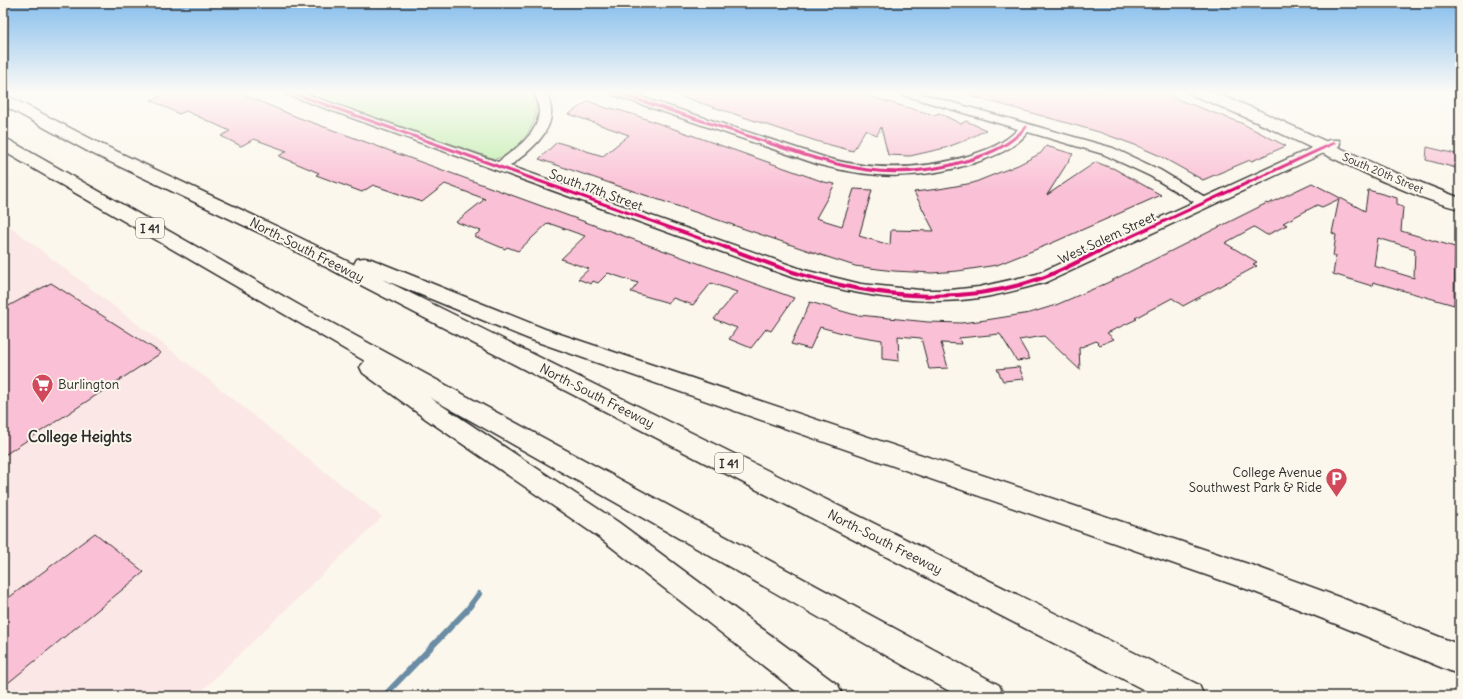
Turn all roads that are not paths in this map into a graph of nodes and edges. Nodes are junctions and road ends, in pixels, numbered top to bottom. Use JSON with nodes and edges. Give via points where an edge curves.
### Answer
{"nodes":[{"id":1,"x":51,"y":125,"type":"edge"},
{"id":2,"x":381,"y":125,"type":"edge"},
{"id":3,"x":541,"y":125,"type":"edge"},
{"id":4,"x":713,"y":125,"type":"edge"},
{"id":5,"x":1018,"y":125,"type":"edge"},
{"id":6,"x":1280,"y":125,"type":"edge"},
{"id":7,"x":1293,"y":125,"type":"edge"},
{"id":8,"x":1026,"y":127,"type":"junction"},
{"id":9,"x":3,"y":144,"type":"edge"},
{"id":10,"x":1329,"y":145,"type":"junction"},
{"id":11,"x":500,"y":167,"type":"junction"},
{"id":12,"x":1460,"y":194,"type":"edge"},
{"id":13,"x":1205,"y":203,"type":"junction"},
{"id":14,"x":1460,"y":204,"type":"edge"},
{"id":15,"x":270,"y":231,"type":"junction"},
{"id":16,"x":898,"y":295,"type":"joint"},
{"id":17,"x":298,"y":313,"type":"junction"},
{"id":18,"x":1460,"y":660,"type":"edge"},
{"id":19,"x":827,"y":696,"type":"edge"},
{"id":20,"x":988,"y":696,"type":"edge"},
{"id":21,"x":1188,"y":696,"type":"edge"}],
"edges":[{"from":1,"to":15,"type":"main road","name":"North-South Freeway","number":"I 41"},
{"from":2,"to":11,"type":"street","name":"South 17th Street"},
{"from":3,"to":11,"type":"street","via":[[522,150]]},
{"from":4,"to":8,"type":"street","via":[[825,162],[884,173],[926,172],[962,163],[1004,148]]},
{"from":5,"to":8,"type":"street"},
{"from":6,"to":10,"type":"main road","name":"South 20th Street"},
{"from":7,"to":10,"type":"main road","name":"South 20th Street"},
{"from":8,"to":13,"type":"street","via":[[1123,157]]},
{"from":9,"to":17,"type":"main road","number":"I 41"},
{"from":10,"to":12,"type":"main road","name":"South 20th Street"},
{"from":10,"to":13,"type":"street","name":"West Salem Street"},
{"from":10,"to":14,"type":"main road","name":"South 20th Street","via":[[1422,190]]},
{"from":11,"to":16,"type":"street","name":"South 17th Street","via":[[799,274],[862,290]]},
{"from":13,"to":16,"type":"street","name":"West Salem Street","via":[[1042,278],[966,295]]},
{"from":15,"to":18,"type":"main road","via":[[605,358],[1254,579]]},
{"from":15,"to":21,"type":"main road","name":"North-South Freeway","number":"I 41"},
{"from":17,"to":19,"type":"main road","via":[[434,413],[609,530]]},
{"from":17,"to":20,"type":"main road","number":"I 41"}]}
